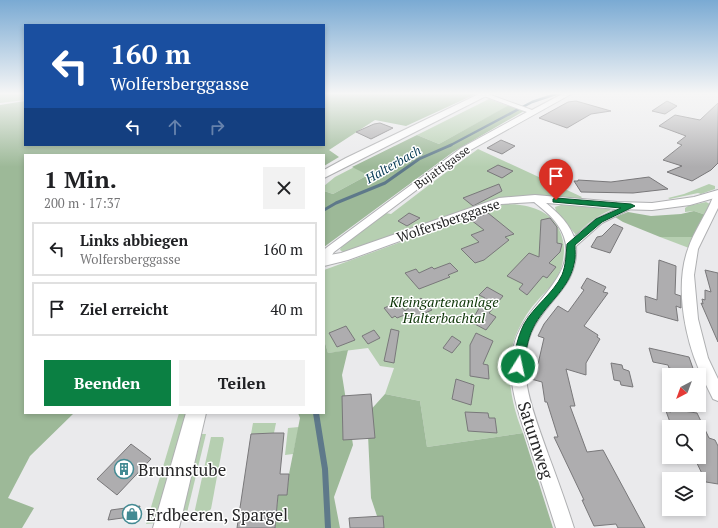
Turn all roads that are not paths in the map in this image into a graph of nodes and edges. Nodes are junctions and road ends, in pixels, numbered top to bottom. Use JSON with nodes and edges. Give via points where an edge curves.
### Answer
{"nodes":[{"id":1,"x":438,"y":118,"type":"edge"},
{"id":2,"x":516,"y":118,"type":"edge"},
{"id":3,"x":325,"y":174,"type":"edge"},
{"id":4,"x":718,"y":193,"type":"edge"},
{"id":5,"x":718,"y":197,"type":"edge"},
{"id":6,"x":536,"y":198,"type":"junction"},
{"id":7,"x":631,"y":206,"type":"junction"},
{"id":8,"x":571,"y":244,"type":"junction"},
{"id":9,"x":325,"y":257,"type":"edge"},
{"id":10,"x":325,"y":261,"type":"edge"},
{"id":11,"x":718,"y":394,"type":"edge"},
{"id":12,"x":196,"y":414,"type":"edge"},
{"id":13,"x":166,"y":528,"type":"edge"},
{"id":14,"x":565,"y":528,"type":"edge"}],
"edges":[{"from":1,"to":3,"type":"main road","via":[[345,162]]},
{"from":2,"to":9,"type":"street","name":"Bujattigasse","via":[[456,155],[330,250]]},
{"from":4,"to":7,"type":"street","name":"Wolfersberggasse","via":[[675,204]]},
{"from":5,"to":11,"type":"street","via":[[693,250],[689,284],[692,316],[702,358]]},
{"from":6,"to":7,"type":"street","name":"Wolfersberggasse"},
{"from":6,"to":8,"type":"street","name":"Saturnweg","via":[[561,222]]},
{"from":6,"to":10,"type":"street","name":"Wolfersberggasse","via":[[491,203],[343,257]]},
{"from":7,"to":8,"type":"street","via":[[599,221]]},
{"from":8,"to":14,"type":"street","name":"Saturnweg","via":[[567,274],[528,326],[518,366],[524,406]]},
{"from":12,"to":13,"type":"main road"}]}
